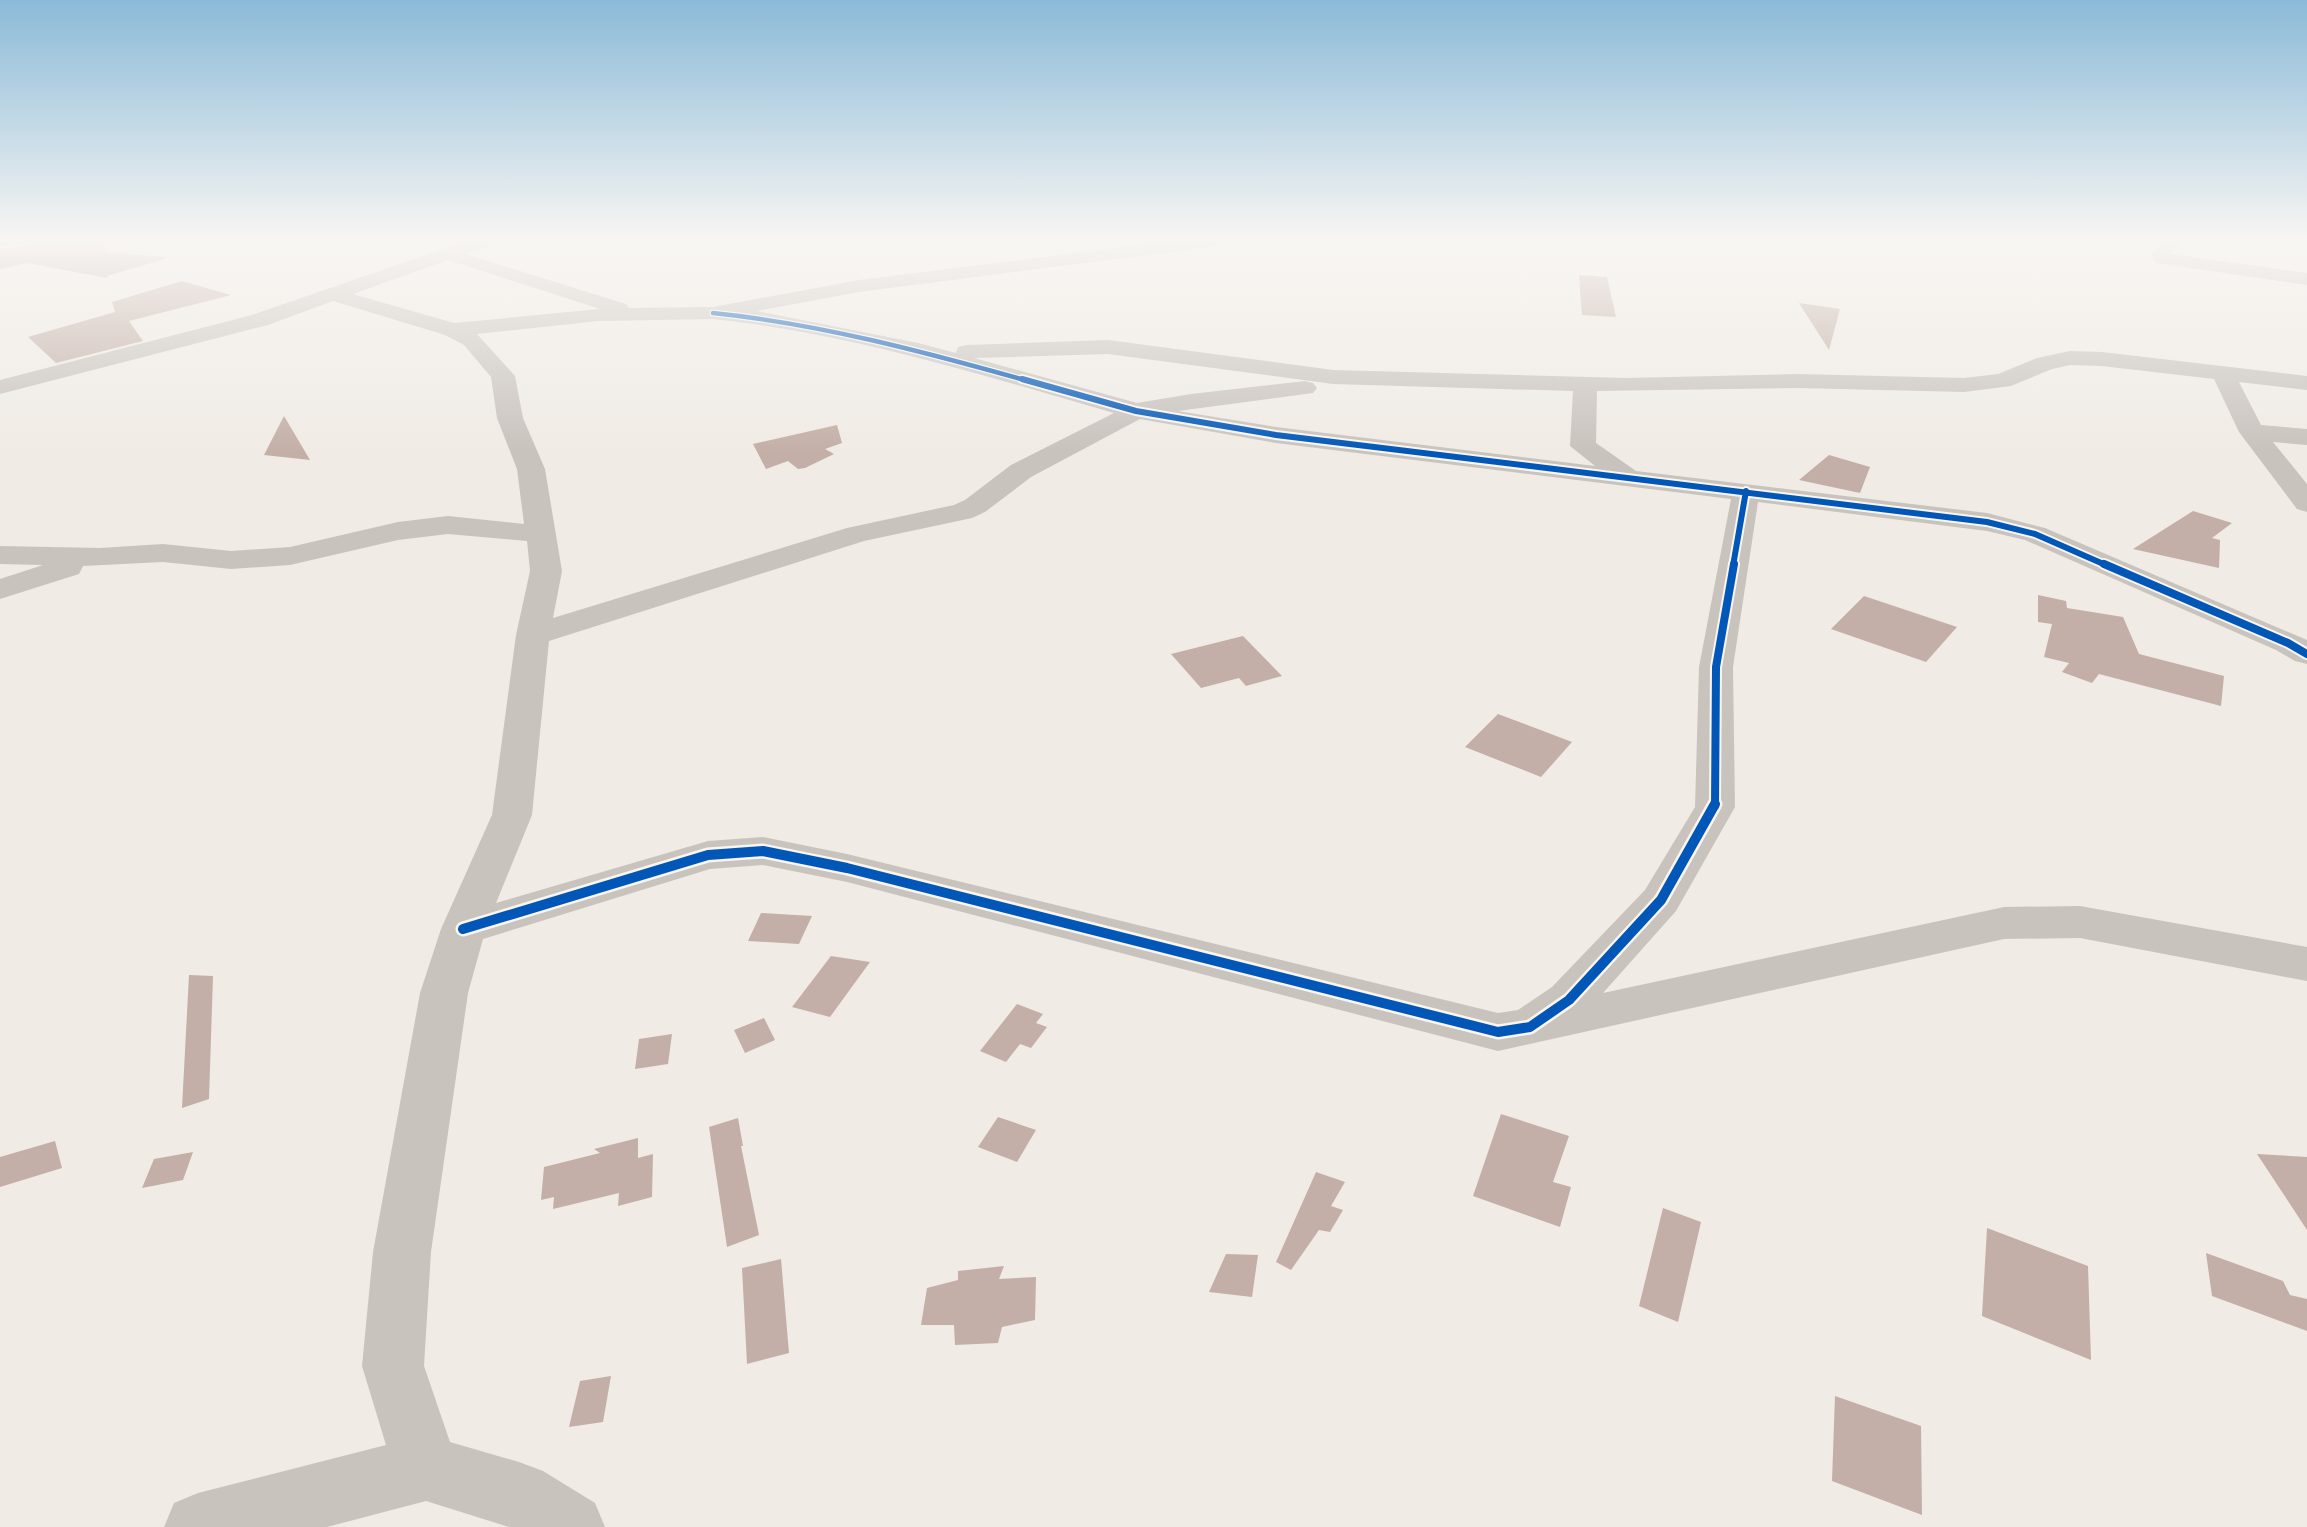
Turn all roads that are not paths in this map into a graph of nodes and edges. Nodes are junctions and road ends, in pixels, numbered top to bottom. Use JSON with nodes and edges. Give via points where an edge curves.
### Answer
{"nodes":[{"id":1,"x":290,"y":309,"type":"edge"},
{"id":2,"x":382,"y":309,"type":"edge"},
{"id":3,"x":621,"y":309,"type":"edge"},
{"id":4,"x":733,"y":309,"type":"edge"},
{"id":5,"x":713,"y":313,"type":"junction"},
{"id":6,"x":634,"y":314,"type":"junction"},
{"id":7,"x":453,"y":330,"type":"junction"},
{"id":8,"x":934,"y":354,"type":"junction"},
{"id":9,"x":2222,"y":374,"type":"junction"},
{"id":10,"x":1380,"y":379,"type":"junction"},
{"id":11,"x":2307,"y":383,"type":"edge"},
{"id":12,"x":1584,"y":384,"type":"junction"},
{"id":13,"x":0,"y":387,"type":"edge"},
{"id":14,"x":1136,"y":411,"type":"junction"},
{"id":15,"x":2252,"y":432,"type":"junction"},
{"id":16,"x":2307,"y":437,"type":"edge"},
{"id":17,"x":1583,"y":446,"type":"junction"},
{"id":18,"x":1531,"y":466,"type":"junction"},
{"id":19,"x":1629,"y":477,"type":"junction"},
{"id":20,"x":1746,"y":491,"type":"junction"},
{"id":21,"x":2307,"y":503,"type":"edge"},
{"id":22,"x":541,"y":534,"type":"junction"},
{"id":23,"x":0,"y":555,"type":"edge"},
{"id":24,"x":100,"y":557,"type":"junction"},
{"id":25,"x":0,"y":589,"type":"edge"},
{"id":26,"x":533,"y":635,"type":"junction"},
{"id":27,"x":2301,"y":648,"type":"edge"},
{"id":28,"x":463,"y":929,"type":"junction"},
{"id":29,"x":2307,"y":964,"type":"edge"},
{"id":30,"x":1530,"y":1027,"type":"junction"},
{"id":31,"x":426,"y":1468,"type":"junction"},
{"id":32,"x":198,"y":1527,"type":"edge"},
{"id":33,"x":571,"y":1527,"type":"edge"}],
"edges":[{"from":1,"to":13,"type":"street","via":[[223,331]]},
{"from":2,"to":7,"type":"street"},
{"from":3,"to":6,"type":"street"},
{"from":4,"to":5,"type":"street"},
{"from":5,"to":6,"type":"street"},
{"from":5,"to":8,"type":"street","via":[[772,319]]},
{"from":6,"to":7,"type":"street"},
{"from":7,"to":22,"type":"street","via":[[472,340],[503,376],[510,418],[531,469]]},
{"from":8,"to":10,"type":"street","via":[[1108,347],[1298,373]]},
{"from":8,"to":14,"type":"street"},
{"from":9,"to":11,"type":"street"},
{"from":9,"to":12,"type":"street","via":[[2070,358],[2003,381],[1964,385],[1798,381]]},
{"from":9,"to":15,"type":"street"},
{"from":10,"to":12,"type":"street"},
{"from":10,"to":14,"type":"street"},
{"from":12,"to":17,"type":"street"},
{"from":14,"to":18,"type":"street","via":[[1276,435]]},
{"from":14,"to":26,"type":"street","via":[[1021,471],[962,512],[858,534]]},
{"from":15,"to":16,"type":"street"},
{"from":15,"to":21,"type":"street"},
{"from":17,"to":18,"type":"street"},
{"from":17,"to":19,"type":"street"},
{"from":18,"to":19,"type":"street"},
{"from":19,"to":20,"type":"street"},
{"from":20,"to":27,"type":"street","via":[[1987,522],[2035,534]]},
{"from":20,"to":30,"type":"street","via":[[1716,667],[1715,807],[1661,900],[1569,1000]]},
{"from":22,"to":24,"type":"street","via":[[448,525],[398,531],[290,556],[231,560],[163,553]]},
{"from":22,"to":26,"type":"street","via":[[546,570]]},
{"from":23,"to":24,"type":"street"},
{"from":24,"to":25,"type":"street"},
{"from":26,"to":28,"type":"street","via":[[512,816]]},
{"from":28,"to":30,"type":"street","via":[[708,855],[763,851],[1498,1032]]},
{"from":28,"to":31,"type":"street","via":[[444,993],[402,1252],[393,1366]]},
{"from":29,"to":30,"type":"street","via":[[2080,922],[2004,923]]},
{"from":31,"to":32,"type":"street"},
{"from":31,"to":33,"type":"street","via":[[519,1495]]}]}
